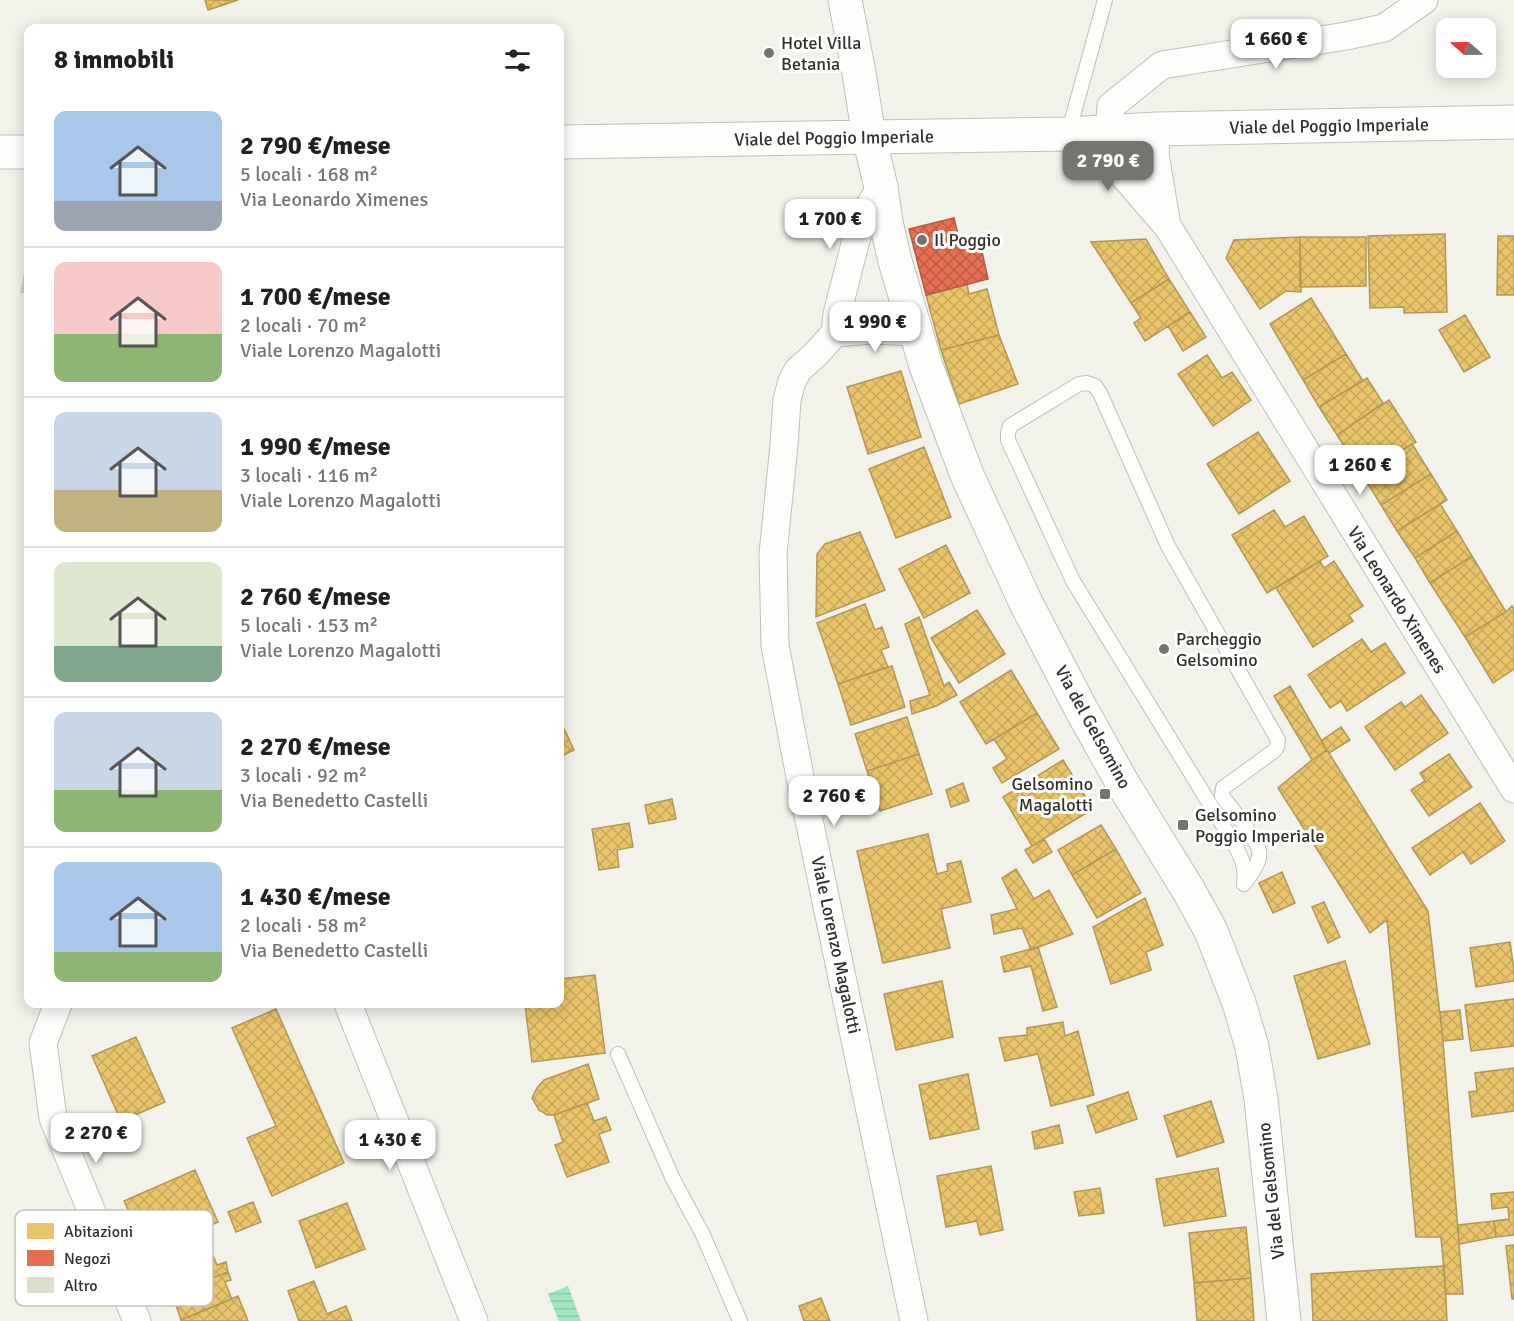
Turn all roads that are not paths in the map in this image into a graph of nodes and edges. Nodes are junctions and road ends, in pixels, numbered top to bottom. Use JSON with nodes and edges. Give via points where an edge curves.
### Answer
{"nodes":[{"id":1,"x":845,"y":0,"type":"edge"},
{"id":2,"x":1105,"y":0,"type":"edge"},
{"id":3,"x":1424,"y":0,"type":"edge"},
{"id":4,"x":1514,"y":122,"type":"edge"},
{"id":5,"x":1157,"y":129,"type":"junction"},
{"id":6,"x":1108,"y":131,"type":"junction"},
{"id":7,"x":1068,"y":134,"type":"junction"},
{"id":8,"x":869,"y":137,"type":"junction"},
{"id":9,"x":564,"y":142,"type":"edge"},
{"id":10,"x":0,"y":152,"type":"edge"},
{"id":11,"x":24,"y":152,"type":"edge"},
{"id":12,"x":881,"y":187,"type":"junction"},
{"id":13,"x":1167,"y":227,"type":"junction"},
{"id":14,"x":916,"y":332,"type":"junction"},
{"id":15,"x":835,"y":333,"type":"junction"},
{"id":16,"x":1079,"y":384,"type":"joint"},
{"id":17,"x":1514,"y":789,"type":"edge"},
{"id":18,"x":57,"y":1008,"type":"edge"},
{"id":19,"x":350,"y":1008,"type":"edge"},
{"id":20,"x":618,"y":1054,"type":"dead end"},
{"id":21,"x":91,"y":1210,"type":"edge"},
{"id":22,"x":131,"y":1306,"type":"edge"},
{"id":23,"x":137,"y":1321,"type":"edge"},
{"id":24,"x":474,"y":1321,"type":"edge"},
{"id":25,"x":740,"y":1321,"type":"edge"},
{"id":26,"x":914,"y":1321,"type":"edge"},
{"id":27,"x":1284,"y":1321,"type":"edge"}],
"edges":[{"from":1,"to":8,"type":"main road","name":"Via del Gelsomino"},
{"from":2,"to":7,"type":"lane"},
{"from":3,"to":6,"type":"street","via":[[1384,28],[1162,65],[1111,106]]},
{"from":4,"to":5,"type":"main road","name":"Viale del Poggio Imperiale"},
{"from":5,"to":6,"type":"main road","name":"Viale del Poggio Imperiale"},
{"from":5,"to":13,"type":"street","name":"Via Leonardo Ximenes","via":[[1156,161]]},
{"from":6,"to":7,"type":"main road","name":"Viale del Poggio Imperiale"},
{"from":6,"to":13,"type":"street","name":"Via Leonardo Ximenes","via":[[1110,160]]},
{"from":7,"to":8,"type":"main road","name":"Viale del Poggio Imperiale"},
{"from":8,"to":9,"type":"main road","name":"Viale del Poggio Imperiale"},
{"from":8,"to":12,"type":"main road","name":"Via del Gelsomino"},
{"from":10,"to":11,"type":"main road"},
{"from":12,"to":14,"type":"main road","name":"Via del Gelsomino","via":[[893,251]]},
{"from":12,"to":15,"type":"street","via":[[856,240]]},
{"from":13,"to":17,"type":"street","name":"Via Leonardo Ximenes"},
{"from":14,"to":15,"type":"street"},
{"from":14,"to":27,"type":"main road","name":"Via del Gelsomino","via":[[968,476],[1026,603],[1123,784],[1211,931],[1239,1003],[1261,1099]]},
{"from":15,"to":26,"type":"street","name":"Viale Lorenzo Magalotti","via":[[798,370],[787,400],[773,554],[775,645]]},
{"from":16,"to":16,"type":"lane","via":[[1010,426],[1008,440],[1073,581],[1235,845],[1244,864],[1244,884],[1256,866],[1259,852],[1255,840],[1222,796],[1223,788],[1274,751],[1278,740],[1168,546],[1100,393],[1095,386]]},
{"from":18,"to":21,"type":"street","via":[[44,1044],[53,1118]]},
{"from":19,"to":24,"type":"street"},
{"from":20,"to":25,"type":"lane"},
{"from":22,"to":23,"type":"street"}]}
